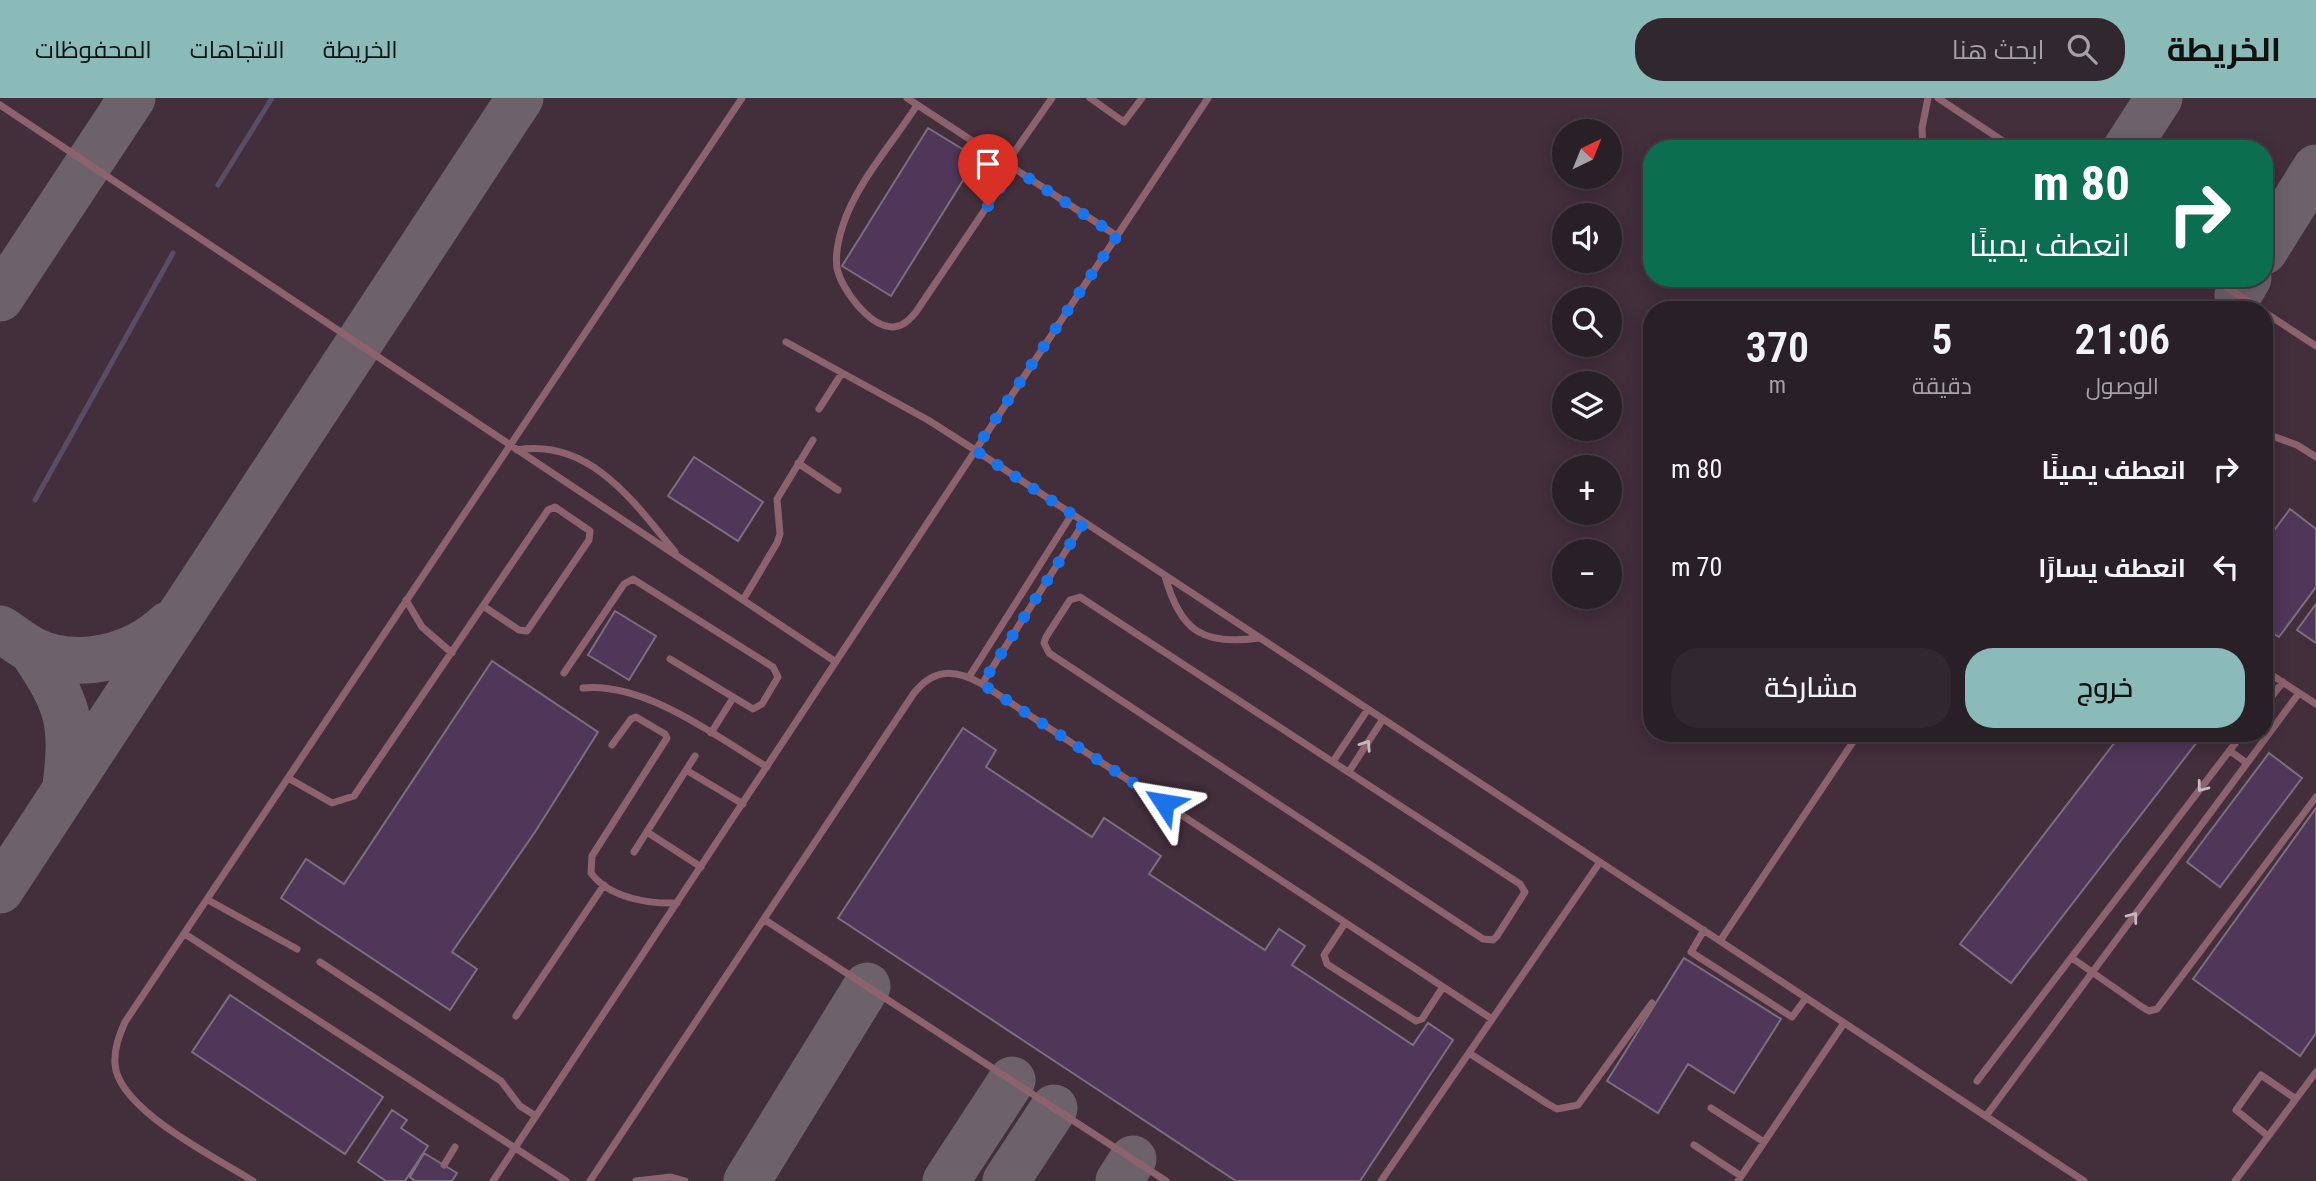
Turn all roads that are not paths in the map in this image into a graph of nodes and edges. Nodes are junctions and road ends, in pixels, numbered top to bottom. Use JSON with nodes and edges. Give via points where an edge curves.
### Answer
{"nodes":[{"id":1,"x":742,"y":98,"type":"edge"},
{"id":2,"x":907,"y":98,"type":"edge"},
{"id":3,"x":1052,"y":98,"type":"edge"},
{"id":4,"x":1090,"y":98,"type":"edge"},
{"id":5,"x":1142,"y":98,"type":"edge"},
{"id":6,"x":1208,"y":98,"type":"edge"},
{"id":7,"x":1928,"y":98,"type":"edge"},
{"id":8,"x":1938,"y":98,"type":"edge"},
{"id":9,"x":0,"y":105,"type":"edge"},
{"id":10,"x":917,"y":105,"type":"junction"},
{"id":11,"x":1923,"y":140,"type":"edge"},
{"id":12,"x":2001,"y":140,"type":"edge"},
{"id":13,"x":1010,"y":166,"type":"junction"},
{"id":14,"x":1117,"y":236,"type":"junction"},
{"id":15,"x":2227,"y":287,"type":"edge"},
{"id":16,"x":2248,"y":301,"type":"edge"},
{"id":17,"x":2273,"y":318,"type":"edge"},
{"id":18,"x":786,"y":342,"type":"dead end"},
{"id":19,"x":2316,"y":346,"type":"edge"},
{"id":20,"x":842,"y":373,"type":"junction"},
{"id":21,"x":819,"y":410,"type":"dead end"},
{"id":22,"x":2273,"y":436,"type":"edge"},
{"id":23,"x":813,"y":440,"type":"dead end"},
{"id":24,"x":510,"y":445,"type":"junction"},
{"id":25,"x":517,"y":450,"type":"junction"},
{"id":26,"x":975,"y":450,"type":"junction"},
{"id":27,"x":2316,"y":457,"type":"edge"},
{"id":28,"x":799,"y":463,"type":"junction"},
{"id":29,"x":838,"y":490,"type":"dead end"},
{"id":30,"x":1072,"y":514,"type":"junction"},
{"id":31,"x":1084,"y":522,"type":"junction"},
{"id":32,"x":680,"y":558,"type":"junction"},
{"id":33,"x":1165,"y":575,"type":"junction"},
{"id":34,"x":406,"y":600,"type":"junction"},
{"id":35,"x":743,"y":600,"type":"junction"},
{"id":36,"x":483,"y":606,"type":"junction"},
{"id":37,"x":1259,"y":638,"type":"junction"},
{"id":38,"x":452,"y":653,"type":"junction"},
{"id":39,"x":670,"y":659,"type":"dead end"},
{"id":40,"x":836,"y":662,"type":"junction"},
{"id":41,"x":564,"y":673,"type":"dead end"},
{"id":42,"x":2273,"y":676,"type":"edge"},
{"id":43,"x":969,"y":677,"type":"junction"},
{"id":44,"x":2283,"y":682,"type":"junction"},
{"id":45,"x":982,"y":684,"type":"junction"},
{"id":46,"x":583,"y":688,"type":"dead end"},
{"id":47,"x":2299,"y":693,"type":"junction"},
{"id":48,"x":2273,"y":695,"type":"edge"},
{"id":49,"x":733,"y":698,"type":"junction"},
{"id":50,"x":2316,"y":705,"type":"edge"},
{"id":51,"x":1368,"y":709,"type":"junction"},
{"id":52,"x":1383,"y":719,"type":"junction"},
{"id":53,"x":2273,"y":729,"type":"edge"},
{"id":54,"x":711,"y":733,"type":"junction"},
{"id":55,"x":1853,"y":742,"type":"edge"},
{"id":56,"x":2237,"y":742,"type":"edge"},
{"id":57,"x":2263,"y":742,"type":"edge"},
{"id":58,"x":612,"y":745,"type":"dead end"},
{"id":59,"x":2230,"y":751,"type":"junction"},
{"id":60,"x":695,"y":756,"type":"dead end"},
{"id":61,"x":1334,"y":760,"type":"junction"},
{"id":62,"x":2248,"y":763,"type":"junction"},
{"id":63,"x":767,"y":767,"type":"junction"},
{"id":64,"x":686,"y":770,"type":"junction"},
{"id":65,"x":1350,"y":770,"type":"junction"},
{"id":66,"x":288,"y":778,"type":"junction"},
{"id":67,"x":2316,"y":797,"type":"edge"},
{"id":68,"x":743,"y":804,"type":"junction"},
{"id":69,"x":647,"y":832,"type":"junction"},
{"id":70,"x":634,"y":852,"type":"dead end"},
{"id":71,"x":1600,"y":862,"type":"junction"},
{"id":72,"x":701,"y":867,"type":"junction"},
{"id":73,"x":604,"y":885,"type":"junction"},
{"id":74,"x":208,"y":900,"type":"junction"},
{"id":75,"x":677,"y":903,"type":"junction"},
{"id":76,"x":765,"y":920,"type":"junction"},
{"id":77,"x":1345,"y":923,"type":"junction"},
{"id":78,"x":1704,"y":930,"type":"junction"},
{"id":79,"x":185,"y":934,"type":"junction"},
{"id":80,"x":1720,"y":941,"type":"junction"},
{"id":81,"x":297,"y":949,"type":"dead end"},
{"id":82,"x":2072,"y":958,"type":"junction"},
{"id":83,"x":320,"y":962,"type":"dead end"},
{"id":84,"x":2092,"y":971,"type":"junction"},
{"id":85,"x":1443,"y":987,"type":"junction"},
{"id":86,"x":1806,"y":998,"type":"junction"},
{"id":87,"x":1652,"y":1003,"type":"dead end"},
{"id":88,"x":516,"y":1016,"type":"dead end"},
{"id":89,"x":1492,"y":1019,"type":"junction"},
{"id":90,"x":1844,"y":1023,"type":"junction"},
{"id":91,"x":1469,"y":1053,"type":"junction"},
{"id":92,"x":2316,"y":1072,"type":"edge"},
{"id":93,"x":1977,"y":1081,"type":"dead end"},
{"id":94,"x":2296,"y":1099,"type":"junction"},
{"id":95,"x":1711,"y":1108,"type":"dead end"},
{"id":96,"x":536,"y":1116,"type":"junction"},
{"id":97,"x":1986,"y":1116,"type":"junction"},
{"id":98,"x":2268,"y":1136,"type":"junction"},
{"id":99,"x":1763,"y":1142,"type":"junction"},
{"id":100,"x":1695,"y":1145,"type":"dead end"},
{"id":101,"x":455,"y":1147,"type":"dead end"},
{"id":102,"x":514,"y":1150,"type":"junction"},
{"id":103,"x":444,"y":1165,"type":"dead end"},
{"id":104,"x":1739,"y":1178,"type":"edge"},
{"id":105,"x":253,"y":1181,"type":"edge"},
{"id":106,"x":494,"y":1181,"type":"edge"},
{"id":107,"x":566,"y":1181,"type":"edge"},
{"id":108,"x":590,"y":1181,"type":"edge"},
{"id":109,"x":636,"y":1181,"type":"edge"},
{"id":110,"x":685,"y":1181,"type":"edge"},
{"id":111,"x":1167,"y":1181,"type":"edge"},
{"id":112,"x":1381,"y":1181,"type":"edge"},
{"id":113,"x":2084,"y":1181,"type":"edge"},
{"id":114,"x":2235,"y":1181,"type":"edge"}],
"edges":[{"from":1,"to":24,"type":"lane"},
{"from":2,"to":10,"type":"lane"},
{"from":3,"to":13,"type":"lane"},
{"from":4,"to":5,"type":"lane","via":[[1124,122]]},
{"from":6,"to":14,"type":"lane"},
{"from":7,"to":11,"type":"lane"},
{"from":8,"to":12,"type":"lane"},
{"from":9,"to":24,"type":"lane"},
{"from":10,"to":13,"type":"lane"},
{"from":10,"to":13,"type":"lane","via":[[854,199],[838,247],[837,267],[843,283],[882,325],[907,323],[916,312]]},
{"from":13,"to":14,"type":"lane"},
{"from":14,"to":26,"type":"lane"},
{"from":15,"to":16,"type":"lane"},
{"from":17,"to":19,"type":"lane"},
{"from":18,"to":20,"type":"lane"},
{"from":20,"to":21,"type":"lane"},
{"from":20,"to":26,"type":"lane"},
{"from":22,"to":27,"type":"lane"},
{"from":23,"to":28,"type":"lane"},
{"from":24,"to":25,"type":"lane"},
{"from":24,"to":34,"type":"lane"},
{"from":25,"to":32,"type":"lane"},
{"from":25,"to":32,"type":"lane","via":[[564,451],[594,465],[635,503]]},
{"from":26,"to":30,"type":"lane"},
{"from":26,"to":40,"type":"lane"},
{"from":28,"to":29,"type":"lane"},
{"from":28,"to":35,"type":"lane","via":[[777,499],[777,543]]},
{"from":30,"to":31,"type":"lane"},
{"from":30,"to":43,"type":"lane"},
{"from":31,"to":33,"type":"lane"},
{"from":31,"to":45,"type":"lane"},
{"from":32,"to":35,"type":"lane"},
{"from":33,"to":37,"type":"lane"},
{"from":33,"to":37,"type":"lane","via":[[1175,609],[1196,631],[1225,641]]},
{"from":34,"to":38,"type":"lane","via":[[422,627]]},
{"from":34,"to":66,"type":"lane"},
{"from":35,"to":40,"type":"lane"},
{"from":36,"to":36,"type":"lane","via":[[551,508],[590,531],[589,540],[527,631]]},
{"from":36,"to":38,"type":"lane"},
{"from":37,"to":51,"type":"lane"},
{"from":38,"to":66,"type":"lane","via":[[354,796],[332,803]]},
{"from":39,"to":49,"type":"lane"},
{"from":40,"to":63,"type":"lane"},
{"from":41,"to":49,"type":"lane","via":[[624,584],[633,579],[777,671],[776,682],[758,708]]},
{"from":42,"to":44,"type":"lane"},
{"from":43,"to":45,"type":"lane"},
{"from":43,"to":76,"type":"lane","via":[[954,671],[924,681]]},
{"from":44,"to":47,"type":"lane"},
{"from":44,"to":48,"type":"lane"},
{"from":45,"to":77,"type":"lane"},
{"from":46,"to":54,"type":"lane","via":[[600,686],[642,696]]},
{"from":47,"to":50,"type":"lane"},
{"from":47,"to":53,"type":"lane"},
{"from":49,"to":54,"type":"lane"},
{"from":51,"to":52,"type":"lane"},
{"from":51,"to":61,"type":"lane"},
{"from":65,"to":52,"type":"lane","one_way":true},
{"from":52,"to":71,"type":"lane"},
{"from":54,"to":63,"type":"lane"},
{"from":55,"to":80,"type":"lane"},
{"from":56,"to":59,"type":"lane"},
{"from":57,"to":62,"type":"lane"},
{"from":58,"to":73,"type":"lane","via":[[636,717],[667,738],[592,856],[591,873]]},
{"from":59,"to":62,"type":"lane"},
{"from":59,"to":82,"type":"lane","one_way":true},
{"from":60,"to":64,"type":"lane"},
{"from":61,"to":65,"type":"lane"},
{"from":61,"to":65,"type":"lane","via":[[1086,598],[1070,600],[1046,638],[1045,648],[1053,656],[1483,939],[1493,940],[1523,897],[1523,888]]},
{"from":84,"to":62,"type":"lane","one_way":true},
{"from":63,"to":68,"type":"lane"},
{"from":64,"to":68,"type":"lane"},
{"from":64,"to":69,"type":"lane"},
{"from":66,"to":74,"type":"lane"},
{"from":67,"to":84,"type":"lane","via":[[2157,1009],[2142,1007]]},
{"from":68,"to":72,"type":"lane"},
{"from":69,"to":70,"type":"lane"},
{"from":69,"to":72,"type":"lane"},
{"from":71,"to":78,"type":"lane"},
{"from":71,"to":89,"type":"lane"},
{"from":72,"to":75,"type":"lane"},
{"from":73,"to":75,"type":"lane","via":[[639,900]]},
{"from":73,"to":88,"type":"lane"},
{"from":74,"to":79,"type":"lane"},
{"from":74,"to":81,"type":"lane"},
{"from":75,"to":96,"type":"lane"},
{"from":76,"to":108,"type":"lane"},
{"from":76,"to":111,"type":"lane"},
{"from":77,"to":85,"type":"lane"},
{"from":77,"to":85,"type":"lane","via":[[1324,955],[1327,964],[1416,1021]]},
{"from":78,"to":80,"type":"lane"},
{"from":78,"to":86,"type":"lane","via":[[1693,953],[1793,1017]]},
{"from":79,"to":102,"type":"lane"},
{"from":79,"to":105,"type":"lane","via":[[125,1022],[116,1043],[115,1066],[122,1088],[138,1105]]},
{"from":80,"to":86,"type":"lane"},
{"from":82,"to":84,"type":"lane"},
{"from":82,"to":93,"type":"lane"},
{"from":83,"to":96,"type":"lane","via":[[501,1081],[520,1106]]},
{"from":84,"to":97,"type":"lane"},
{"from":85,"to":89,"type":"lane"},
{"from":86,"to":90,"type":"lane"},
{"from":87,"to":91,"type":"lane","via":[[1585,1097],[1568,1110],[1548,1104]]},
{"from":89,"to":91,"type":"lane"},
{"from":90,"to":97,"type":"lane"},
{"from":90,"to":99,"type":"lane"},
{"from":91,"to":112,"type":"lane"},
{"from":92,"to":94,"type":"lane"},
{"from":94,"to":98,"type":"lane"},
{"from":94,"to":98,"type":"lane","via":[[2261,1075],[2236,1110]]},
{"from":95,"to":99,"type":"lane"},
{"from":96,"to":102,"type":"lane"},
{"from":97,"to":113,"type":"lane"},
{"from":98,"to":114,"type":"lane"},
{"from":99,"to":104,"type":"lane"},
{"from":100,"to":104,"type":"lane"},
{"from":101,"to":103,"type":"lane"},
{"from":102,"to":106,"type":"lane"},
{"from":102,"to":107,"type":"lane"},
{"from":109,"to":110,"type":"lane","via":[[671,1177]]}]}
